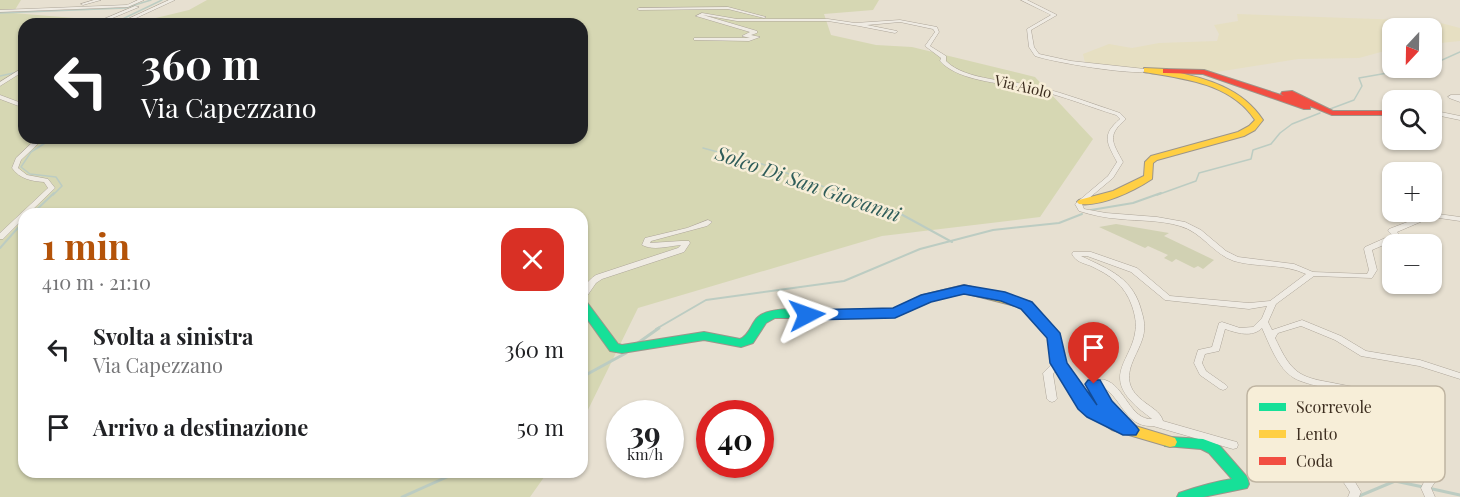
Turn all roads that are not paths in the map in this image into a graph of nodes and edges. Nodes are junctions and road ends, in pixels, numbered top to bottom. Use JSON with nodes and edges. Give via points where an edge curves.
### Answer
{"nodes":[{"id":1,"x":99,"y":0,"type":"edge"},
{"id":2,"x":142,"y":0,"type":"edge"},
{"id":3,"x":173,"y":0,"type":"edge"},
{"id":4,"x":1023,"y":0,"type":"edge"},
{"id":5,"x":44,"y":5,"type":"dead end"},
{"id":6,"x":135,"y":6,"type":"junction"},
{"id":7,"x":71,"y":8,"type":"junction"},
{"id":8,"x":639,"y":9,"type":"dead end"},
{"id":9,"x":1,"y":10,"type":"edge"},
{"id":10,"x":108,"y":18,"type":"edge"},
{"id":11,"x":132,"y":18,"type":"edge"},
{"id":12,"x":771,"y":20,"type":"junction"},
{"id":13,"x":857,"y":25,"type":"junction"},
{"id":14,"x":895,"y":32,"type":"dead end"},
{"id":15,"x":696,"y":39,"type":"dead end"},
{"id":16,"x":1145,"y":71,"type":"junction"},
{"id":17,"x":18,"y":73,"type":"edge"},
{"id":18,"x":0,"y":84,"type":"edge"},
{"id":19,"x":0,"y":97,"type":"edge"},
{"id":20,"x":18,"y":104,"type":"edge"},
{"id":21,"x":1382,"y":113,"type":"edge"},
{"id":22,"x":1442,"y":114,"type":"edge"},
{"id":23,"x":1460,"y":118,"type":"edge"},
{"id":24,"x":34,"y":144,"type":"edge"},
{"id":25,"x":1082,"y":202,"type":"junction"},
{"id":26,"x":31,"y":208,"type":"edge"},
{"id":27,"x":1460,"y":219,"type":"edge"},
{"id":28,"x":18,"y":220,"type":"edge"},
{"id":29,"x":708,"y":222,"type":"dead end"},
{"id":30,"x":0,"y":237,"type":"edge"},
{"id":31,"x":1312,"y":274,"type":"junction"},
{"id":32,"x":588,"y":288,"type":"edge"},
{"id":33,"x":1270,"y":307,"type":"junction"},
{"id":34,"x":588,"y":313,"type":"edge"},
{"id":35,"x":1264,"y":322,"type":"junction"},
{"id":36,"x":1272,"y":336,"type":"junction"},
{"id":37,"x":1059,"y":363,"type":"junction"},
{"id":38,"x":1460,"y":376,"type":"edge"},
{"id":39,"x":1337,"y":386,"type":"edge"},
{"id":40,"x":1223,"y":387,"type":"dead end"},
{"id":41,"x":1052,"y":399,"type":"dead end"},
{"id":42,"x":1155,"y":423,"type":"junction"},
{"id":43,"x":1130,"y":430,"type":"junction"},
{"id":44,"x":1233,"y":445,"type":"dead end"},
{"id":45,"x":1429,"y":482,"type":"edge"},
{"id":46,"x":1184,"y":497,"type":"edge"},
{"id":47,"x":1430,"y":497,"type":"edge"}],
"edges":[{"from":1,"to":7,"type":"street"},
{"from":2,"to":6,"type":"street"},
{"from":3,"to":11,"type":"street"},
{"from":4,"to":16,"type":"street","via":[[1055,15],[1029,29],[1031,48],[1037,55]]},
{"from":5,"to":9,"type":"street"},
{"from":6,"to":7,"type":"street"},
{"from":6,"to":10,"type":"street"},
{"from":7,"to":9,"type":"street"},
{"from":8,"to":12,"type":"street","name":"Via Aiolo","via":[[728,8]]},
{"from":12,"to":13,"type":"street","name":"Via Aiolo","via":[[828,20]]},
{"from":12,"to":15,"type":"street","name":"Via Aiolo","via":[[702,14],[698,16],[755,32],[744,36],[758,37]]},
{"from":13,"to":14,"type":"street","name":"Via Aiolo"},
{"from":13,"to":25,"type":"street","name":"Via Aiolo","via":[[900,21],[935,28],[937,34],[927,46],[944,57],[950,68],[982,79],[1037,88],[1118,114],[1123,119],[1111,130],[1109,139],[1120,162],[1111,177]]},
{"from":16,"to":21,"type":"street","via":[[1204,72],[1307,107],[1284,94],[1289,93],[1332,113]]},
{"from":16,"to":25,"type":"street","via":[[1185,75],[1240,98],[1254,108],[1259,120],[1242,134],[1196,142],[1154,159],[1149,162],[1149,177],[1136,186]]},
{"from":17,"to":18,"type":"street"},
{"from":19,"to":20,"type":"street"},
{"from":22,"to":23,"type":"street"},
{"from":24,"to":26,"type":"street","via":[[18,159],[15,168],[29,178],[46,180],[52,188]]},
{"from":25,"to":31,"type":"street","via":[[1078,204],[1081,210],[1091,213],[1180,223],[1205,233],[1232,258],[1299,266]]},
{"from":27,"to":31,"type":"street","via":[[1431,215],[1392,231],[1397,236],[1368,249],[1373,270],[1369,276]]},
{"from":28,"to":30,"type":"street"},
{"from":29,"to":32,"type":"street","via":[[648,240],[646,245],[654,247],[686,243],[681,250],[599,278]]},
{"from":31,"to":33,"type":"street"},
{"from":33,"to":35,"type":"street"},
{"from":33,"to":42,"type":"street","via":[[1168,298],[1134,270],[1088,254],[1076,254],[1120,280],[1131,296],[1140,331],[1127,359],[1128,391],[1157,417]]},
{"from":34,"to":37,"type":"street","via":[[609,343],[622,351],[706,336],[742,343],[753,335],[762,319],[773,314],[895,313],[927,298],[964,289],[1027,305],[1054,337]]},
{"from":35,"to":36,"type":"street"},
{"from":35,"to":40,"type":"street","via":[[1250,332],[1222,325],[1216,349],[1201,352],[1198,363],[1203,373]]},
{"from":36,"to":38,"type":"street","via":[[1275,331],[1302,323],[1364,354],[1420,363]]},
{"from":36,"to":39,"type":"street","via":[[1286,367],[1298,376]]},
{"from":37,"to":41,"type":"street","via":[[1048,373]]},
{"from":37,"to":43,"type":"street","via":[[1084,404]]},
{"from":42,"to":43,"type":"street","via":[[1137,418],[1111,387],[1096,382],[1098,396]]},
{"from":42,"to":44,"type":"street"},
{"from":43,"to":46,"type":"street","via":[[1173,443],[1203,444],[1214,449],[1242,481]]},
{"from":45,"to":47,"type":"street","via":[[1426,488]]}]}
